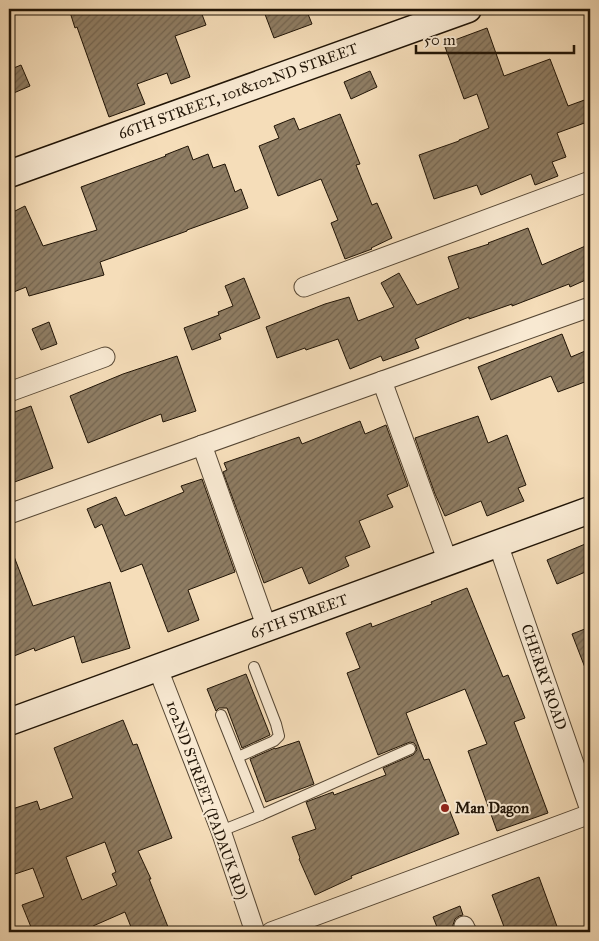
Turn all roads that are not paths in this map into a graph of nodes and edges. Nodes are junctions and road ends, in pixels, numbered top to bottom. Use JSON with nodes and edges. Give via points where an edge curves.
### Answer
{"nodes":[{"id":1,"x":468,"y":9,"type":"edge"},
{"id":2,"x":9,"y":174,"type":"edge"},
{"id":3,"x":590,"y":181,"type":"edge"},
{"id":4,"x":304,"y":287,"type":"dead end"},
{"id":5,"x":590,"y":307,"type":"edge"},
{"id":6,"x":105,"y":357,"type":"dead end"},
{"id":7,"x":382,"y":381,"type":"junction"},
{"id":8,"x":9,"y":392,"type":"edge"},
{"id":9,"x":202,"y":445,"type":"junction"},
{"id":10,"x":590,"y":510,"type":"edge"},
{"id":11,"x":9,"y":514,"type":"edge"},
{"id":12,"x":498,"y":544,"type":"junction"},
{"id":13,"x":448,"y":562,"type":"junction"},
{"id":14,"x":267,"y":628,"type":"junction"},
{"id":15,"x":254,"y":668,"type":"dead end"},
{"id":16,"x":158,"y":669,"type":"junction"},
{"id":17,"x":221,"y":715,"type":"dead end"},
{"id":18,"x":9,"y":722,"type":"edge"},
{"id":19,"x":410,"y":749,"type":"dead end"},
{"id":20,"x":238,"y":757,"type":"junction"},
{"id":21,"x":590,"y":810,"type":"edge"},
{"id":22,"x":590,"y":814,"type":"edge"},
{"id":23,"x":261,"y":815,"type":"junction"},
{"id":24,"x":221,"y":831,"type":"junction"},
{"id":25,"x":255,"y":932,"type":"edge"},
{"id":26,"x":272,"y":932,"type":"edge"}],
"edges":[{"from":1,"to":2,"type":"street","name":"66TH STREET, 101&102ND STREET"},
{"from":3,"to":4,"type":"street"},
{"from":5,"to":7,"type":"street"},
{"from":6,"to":8,"type":"street"},
{"from":7,"to":9,"type":"street"},
{"from":7,"to":13,"type":"street"},
{"from":9,"to":11,"type":"street"},
{"from":9,"to":14,"type":"street"},
{"from":10,"to":12,"type":"street","name":"65TH STREET"},
{"from":12,"to":13,"type":"street","name":"65TH STREET"},
{"from":12,"to":21,"type":"street","name":"CHERRY ROAD"},
{"from":13,"to":14,"type":"street","name":"65TH STREET"},
{"from":14,"to":16,"type":"street","name":"65TH STREET"},
{"from":15,"to":20,"type":"lane","via":[[279,736]]},
{"from":16,"to":18,"type":"street","name":"65TH STREET"},
{"from":16,"to":24,"type":"street","name":"102ND STREET (PADAUK RD)"},
{"from":17,"to":20,"type":"lane"},
{"from":19,"to":23,"type":"lane"},
{"from":20,"to":23,"type":"lane"},
{"from":22,"to":26,"type":"street"},
{"from":23,"to":24,"type":"lane"},
{"from":24,"to":25,"type":"street","name":"102ND STREET (PADAUK RD)"}]}
